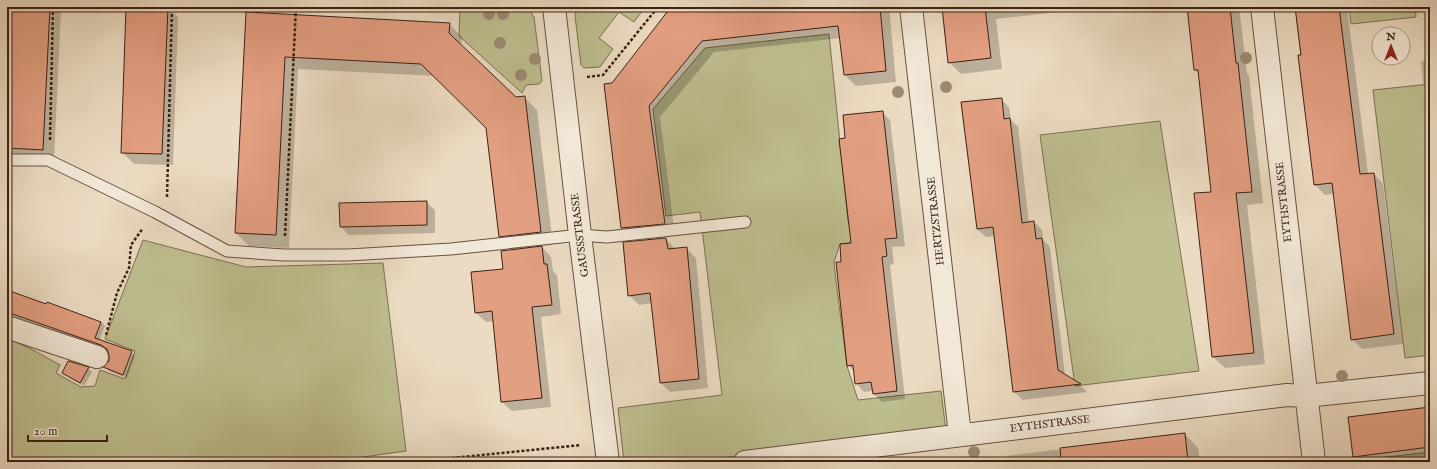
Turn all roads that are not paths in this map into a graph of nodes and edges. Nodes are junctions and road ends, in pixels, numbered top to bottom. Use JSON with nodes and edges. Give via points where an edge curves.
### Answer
{"nodes":[{"id":1,"x":554,"y":7,"type":"edge"},
{"id":2,"x":911,"y":7,"type":"edge"},
{"id":3,"x":1262,"y":7,"type":"edge"},
{"id":4,"x":7,"y":160,"type":"edge"},
{"id":5,"x":745,"y":222,"type":"dead end"},
{"id":6,"x":580,"y":234,"type":"junction"},
{"id":7,"x":7,"y":327,"type":"edge"},
{"id":8,"x":97,"y":357,"type":"road end"},
{"id":9,"x":1430,"y":383,"type":"edge"},
{"id":10,"x":1306,"y":396,"type":"junction"},
{"id":11,"x":960,"y":435,"type":"junction"},
{"id":12,"x":607,"y":453,"type":"edge"},
{"id":13,"x":745,"y":462,"type":"edge"},
{"id":14,"x":1314,"y":462,"type":"edge"}],
"edges":[{"from":1,"to":6,"type":"street","name":"GAUSSSTRASSE"},
{"from":2,"to":11,"type":"street","name":"HERTZSTRASSE"},
{"from":3,"to":10,"type":"street","name":"EYTHSTRASSE"},
{"from":4,"to":6,"type":"lane","via":[[48,160],[155,212],[227,251],[284,255],[348,255],[451,249]]},
{"from":5,"to":6,"type":"lane","via":[[607,237]]},
{"from":6,"to":12,"type":"street","name":"GAUSSSTRASSE"},
{"from":7,"to":8,"type":"street"},
{"from":9,"to":10,"type":"street","name":"EYTHSTRASSE"},
{"from":10,"to":11,"type":"street","name":"EYTHSTRASSE","via":[[1287,395]]},
{"from":10,"to":14,"type":"street","name":"EYTHSTRASSE"},
{"from":11,"to":13,"type":"street"}]}
